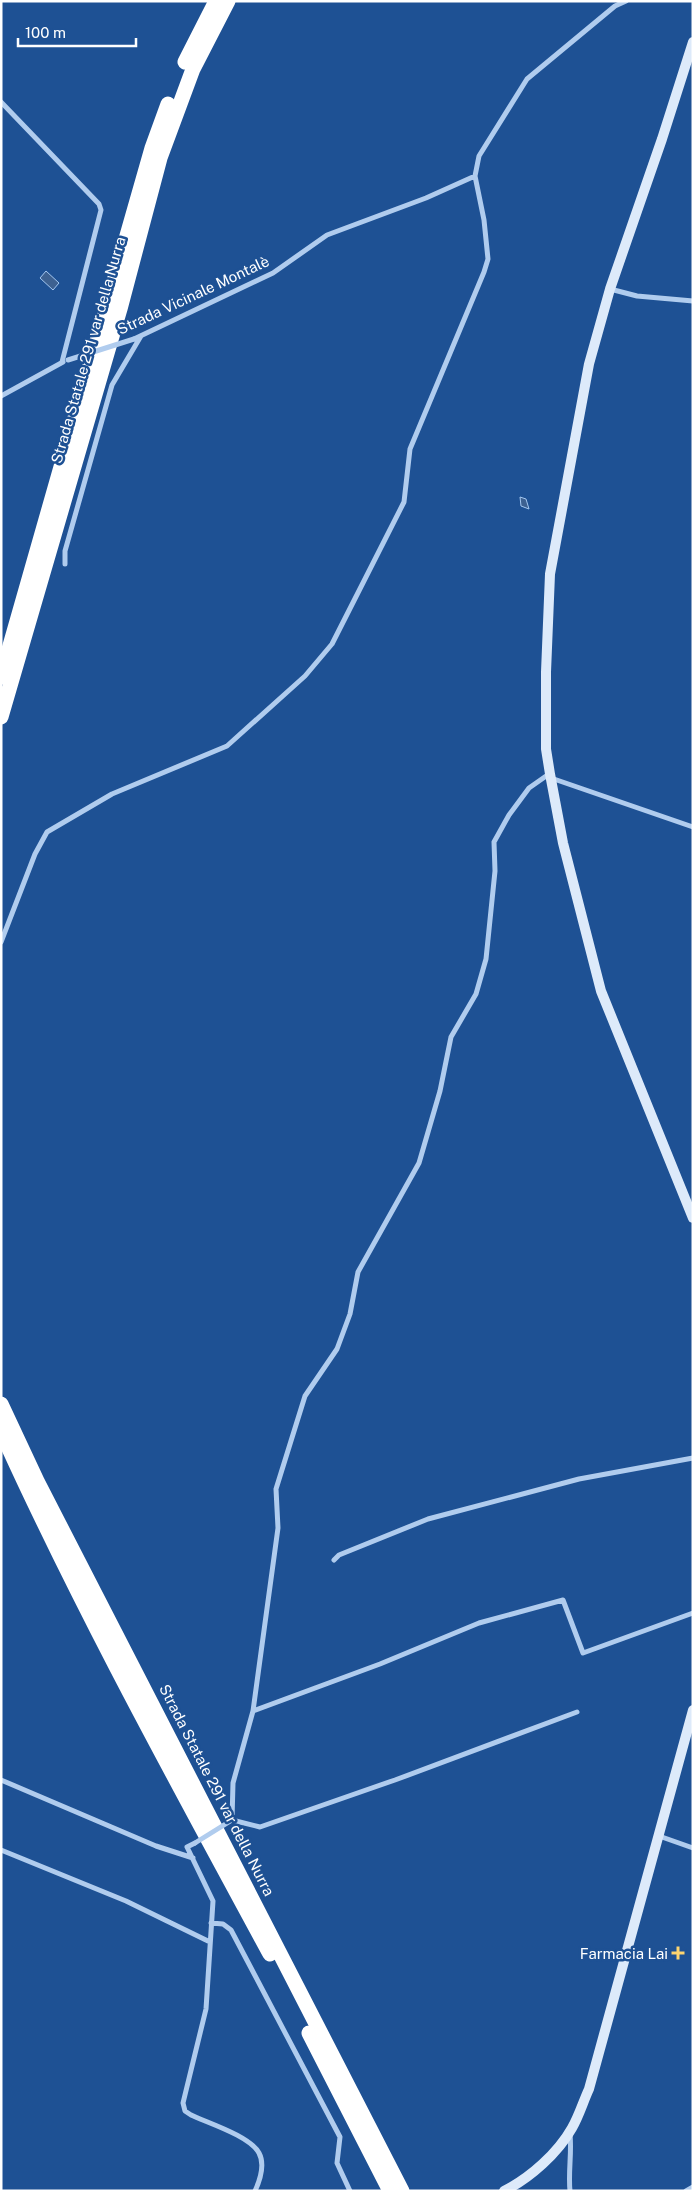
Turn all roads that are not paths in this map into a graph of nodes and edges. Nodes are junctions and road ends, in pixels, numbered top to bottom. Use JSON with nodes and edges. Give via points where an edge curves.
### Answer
{"nodes":[{"id":1,"x":216,"y":1,"type":"edge"},
{"id":2,"x":228,"y":1,"type":"edge"},
{"id":3,"x":626,"y":1,"type":"edge"},
{"id":4,"x":205,"y":30,"type":"junction"},
{"id":5,"x":693,"y":42,"type":"edge"},
{"id":6,"x":1,"y":102,"type":"edge"},
{"id":7,"x":475,"y":176,"type":"junction"},
{"id":8,"x":610,"y":289,"type":"junction"},
{"id":9,"x":693,"y":301,"type":"edge"},
{"id":10,"x":141,"y":336,"type":"junction"},
{"id":11,"x":62,"y":362,"type":"junction"},
{"id":12,"x":1,"y":396,"type":"edge"},
{"id":13,"x":65,"y":564,"type":"dead end"},
{"id":14,"x":1,"y":677,"type":"edge"},
{"id":15,"x":1,"y":717,"type":"edge"},
{"id":16,"x":550,"y":776,"type":"junction"},
{"id":17,"x":693,"y":827,"type":"edge"},
{"id":18,"x":1,"y":942,"type":"edge"},
{"id":19,"x":693,"y":1218,"type":"edge"},
{"id":20,"x":1,"y":1404,"type":"edge"},
{"id":21,"x":1,"y":1431,"type":"edge"},
{"id":22,"x":693,"y":1458,"type":"edge"},
{"id":23,"x":334,"y":1560,"type":"dead end"},
{"id":24,"x":693,"y":1613,"type":"edge"},
{"id":25,"x":693,"y":1710,"type":"edge"},
{"id":26,"x":253,"y":1711,"type":"junction"},
{"id":27,"x":577,"y":1712,"type":"dead end"},
{"id":28,"x":1,"y":1780,"type":"edge"},
{"id":29,"x":232,"y":1820,"type":"junction"},
{"id":30,"x":658,"y":1836,"type":"junction"},
{"id":31,"x":693,"y":1848,"type":"edge"},
{"id":32,"x":1,"y":1850,"type":"edge"},
{"id":33,"x":193,"y":1858,"type":"junction"},
{"id":34,"x":211,"y":1923,"type":"junction"},
{"id":35,"x":210,"y":1942,"type":"junction"},
{"id":36,"x":570,"y":2132,"type":"junction"},
{"id":37,"x":693,"y":2187,"type":"edge"},
{"id":38,"x":255,"y":2191,"type":"edge"},
{"id":39,"x":350,"y":2191,"type":"edge"},
{"id":40,"x":390,"y":2191,"type":"edge"},
{"id":41,"x":402,"y":2191,"type":"edge"},
{"id":42,"x":504,"y":2191,"type":"edge"},
{"id":43,"x":570,"y":2191,"type":"edge"},
{"id":44,"x":686,"y":2191,"type":"edge"}],
"edges":[{"from":1,"to":4,"type":"highway","name":"Strada Statale 291 var della Nurra"},
{"from":2,"to":4,"type":"highway","name":"Strada Statale 291 var della Nurra"},
{"from":3,"to":7,"type":"street","via":[[615,6],[527,79],[479,156]]},
{"from":4,"to":14,"type":"highway","name":"Strada Statale 291 var della Nurra","via":[[152,148]]},
{"from":4,"to":15,"type":"highway","name":"Strada Statale 291 var della Nurra","via":[[160,158],[120,309]]},
{"from":5,"to":8,"type":"street"},
{"from":6,"to":11,"type":"street","via":[[99,204],[101,210]]},
{"from":7,"to":10,"type":"street","name":"Strada Vicinale Montalè","via":[[327,235],[273,272]]},
{"from":7,"to":18,"type":"street","via":[[488,259],[410,449],[404,502],[332,644],[305,676],[227,746],[112,794],[47,832],[35,854]]},
{"from":8,"to":9,"type":"street","via":[[637,296]]},
{"from":8,"to":16,"type":"street","via":[[589,364],[550,574],[546,749]]},
{"from":10,"to":11,"type":"street","name":"Strada Vicinale Montalè","bridge":true},
{"from":10,"to":13,"type":"street","via":[[112,385],[65,551]]},
{"from":11,"to":12,"type":"street","name":"Strada Vicinale Montalè"},
{"from":16,"to":17,"type":"street"},
{"from":16,"to":19,"type":"street","via":[[563,843],[601,991]]},
{"from":16,"to":26,"type":"street","via":[[529,788],[494,842],[495,871],[486,959],[476,994],[451,1037],[440,1091],[419,1163],[358,1272],[350,1314],[337,1349],[305,1396],[276,1489],[278,1528]]},
{"from":20,"to":41,"type":"highway","name":"Strada Statale 291 var della Nurra"},
{"from":21,"to":40,"type":"highway","name":"Strada Statale 291 var della Nurra","via":[[140,1712],[270,1955]]},
{"from":22,"to":23,"type":"street","via":[[579,1479],[428,1519],[339,1555]]},
{"from":24,"to":26,"type":"street","via":[[583,1653],[563,1600],[479,1623]]},
{"from":25,"to":30,"type":"street"},
{"from":26,"to":29,"type":"street","via":[[233,1783]]},
{"from":27,"to":29,"type":"street","via":[[260,1827]]},
{"from":28,"to":33,"type":"street","via":[[156,1846]]},
{"from":29,"to":33,"type":"street","bridge":true,"via":[[187,1847]]},
{"from":30,"to":31,"type":"street"},
{"from":30,"to":36,"type":"street","via":[[593,2076]]},
{"from":32,"to":35,"type":"street","via":[[126,1901]]},
{"from":33,"to":34,"type":"street","via":[[213,1901]]},
{"from":34,"to":35,"type":"street"},
{"from":34,"to":39,"type":"street","via":[[222,1924],[231,1930],[340,2137],[337,2164]]},
{"from":35,"to":38,"type":"street","via":[[206,2009],[183,2103],[185,2111],[191,2115],[249,2142],[259,2153],[261,2177]]},
{"from":36,"to":42,"type":"street","via":[[538,2167]]},
{"from":36,"to":43,"type":"street"},
{"from":37,"to":44,"type":"street"}]}
